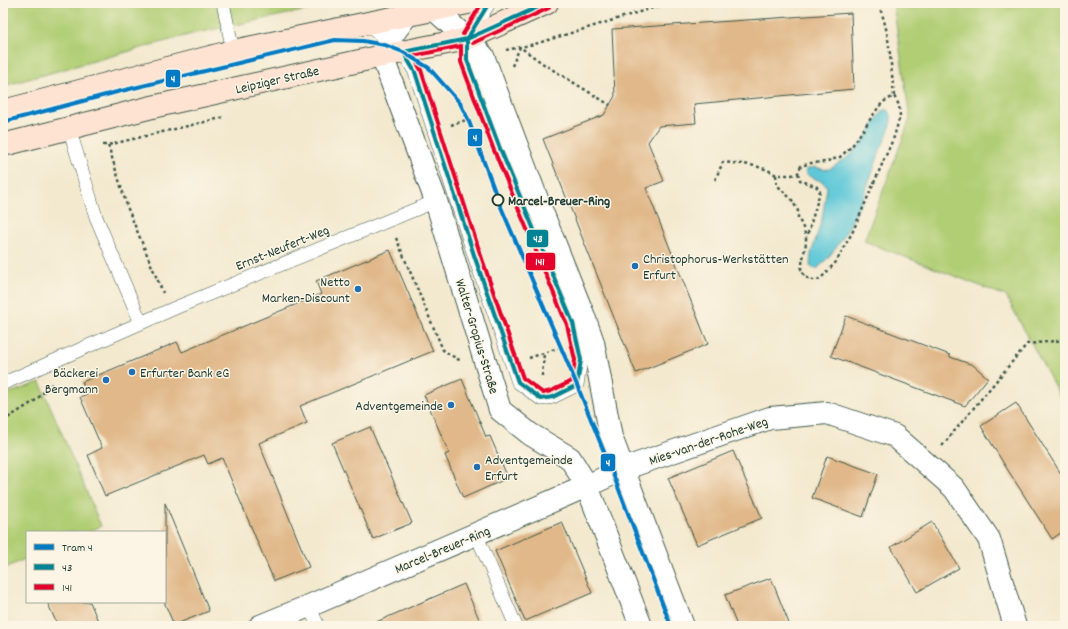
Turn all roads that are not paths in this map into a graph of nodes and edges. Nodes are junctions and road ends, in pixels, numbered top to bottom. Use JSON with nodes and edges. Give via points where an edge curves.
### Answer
{"nodes":[{"id":1,"x":223,"y":3,"type":"edge"},
{"id":2,"x":468,"y":3,"type":"edge"},
{"id":3,"x":489,"y":3,"type":"edge"},
{"id":4,"x":547,"y":3,"type":"edge"},
{"id":5,"x":434,"y":9,"type":"junction"},
{"id":6,"x":407,"y":15,"type":"junction"},
{"id":7,"x":363,"y":24,"type":"junction"},
{"id":8,"x":467,"y":39,"type":"junction"},
{"id":9,"x":392,"y":49,"type":"junction"},
{"id":10,"x":233,"y":51,"type":"junction"},
{"id":11,"x":3,"y":111,"type":"edge"},
{"id":12,"x":69,"y":128,"type":"junction"},
{"id":13,"x":3,"y":145,"type":"edge"},
{"id":14,"x":436,"y":201,"type":"junction"},
{"id":15,"x":141,"y":323,"type":"junction"},
{"id":16,"x":4,"y":383,"type":"dead end"},
{"id":17,"x":623,"y":469,"type":"junction"},
{"id":18,"x":587,"y":486,"type":"junction"},
{"id":19,"x":476,"y":534,"type":"junction"},
{"id":20,"x":309,"y":606,"type":"junction"},
{"id":21,"x":260,"y":626,"type":"edge"},
{"id":22,"x":318,"y":626,"type":"edge"},
{"id":23,"x":516,"y":626,"type":"edge"},
{"id":24,"x":641,"y":626,"type":"edge"},
{"id":25,"x":683,"y":626,"type":"edge"},
{"id":26,"x":1015,"y":626,"type":"edge"}],
"edges":[{"from":1,"to":10,"type":"lane"},
{"from":2,"to":5,"type":"main road"},
{"from":3,"to":8,"type":"lane"},
{"from":4,"to":8,"type":"main road","name":"Leipziger Straße"},
{"from":5,"to":6,"type":"main road"},
{"from":5,"to":8,"type":"street"},
{"from":6,"to":7,"type":"main road"},
{"from":6,"to":9,"type":"street"},
{"from":7,"to":9,"type":"lane"},
{"from":7,"to":10,"type":"main road"},
{"from":8,"to":9,"type":"main road","name":"Leipziger Straße"},
{"from":8,"to":9,"type":"lane","via":[[467,60],[499,146],[572,323],[582,360],[577,385],[553,397],[541,399],[518,382],[415,72]]},
{"from":8,"to":17,"type":"street","via":[[483,56],[584,314],[611,437]]},
{"from":9,"to":12,"type":"main road","name":"Leipziger Straße"},
{"from":9,"to":14,"type":"street","name":"Walter-Gropius-Straße"},
{"from":10,"to":11,"type":"main road"},
{"from":12,"to":13,"type":"main road","name":"Leipziger Straße"},
{"from":12,"to":15,"type":"lane","via":[[96,217]]},
{"from":14,"to":15,"type":"lane","name":"Ernst-Neufert-Weg"},
{"from":14,"to":18,"type":"street","name":"Walter-Gropius-Straße","via":[[500,410],[530,434],[570,458]]},
{"from":15,"to":16,"type":"lane","name":"Ernst-Neufert-Weg"},
{"from":17,"to":18,"type":"street","name":"Marcel-Breuer-Ring"},
{"from":17,"to":25,"type":"street"},
{"from":17,"to":26,"type":"street","name":"Mies-van-der-Rohe-Weg","via":[[770,418],[827,413],[895,436],[954,488],[989,539]]},
{"from":18,"to":19,"type":"street","name":"Marcel-Breuer-Ring"},
{"from":18,"to":24,"type":"street","name":"Walter-Gropius-Straße"},
{"from":19,"to":20,"type":"street","name":"Marcel-Breuer-Ring"},
{"from":19,"to":23,"type":"lane"},
{"from":20,"to":21,"type":"street","name":"Marcel-Breuer-Ring"},
{"from":20,"to":22,"type":"lane"}]}
